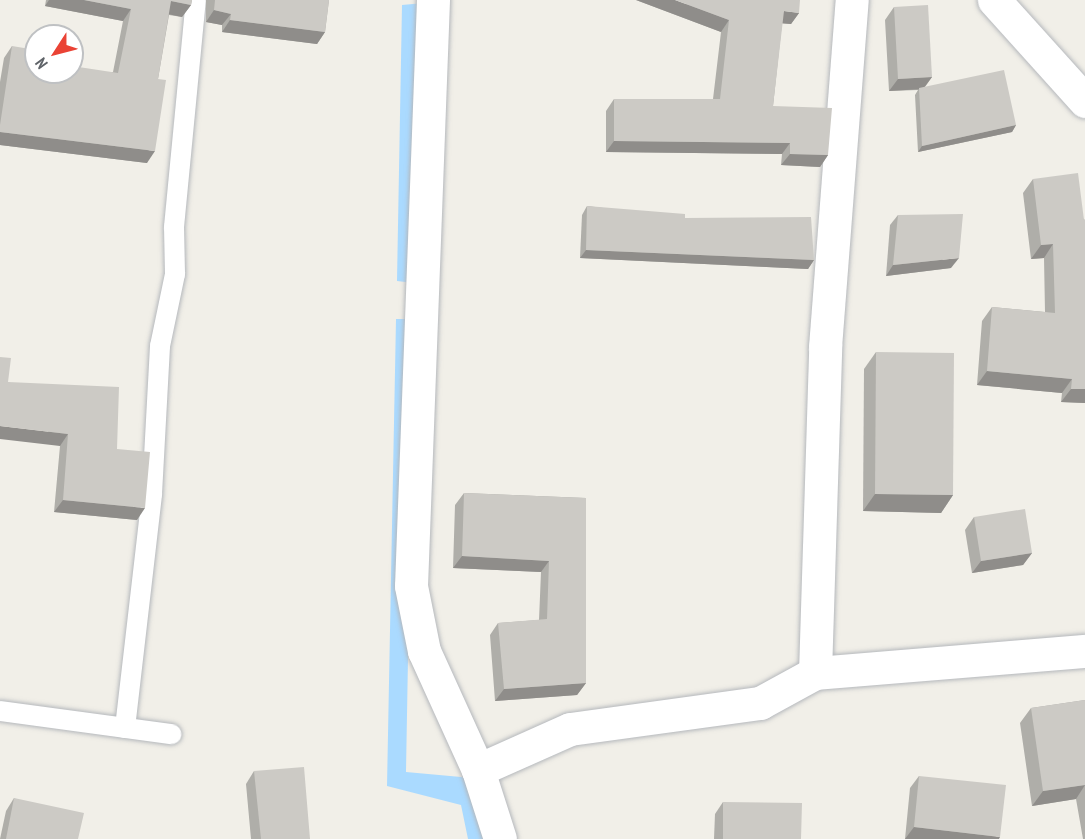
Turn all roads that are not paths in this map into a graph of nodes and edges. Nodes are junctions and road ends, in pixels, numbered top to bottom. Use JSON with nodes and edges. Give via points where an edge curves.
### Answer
{"nodes":[{"id":1,"x":196,"y":0,"type":"edge"},
{"id":2,"x":433,"y":0,"type":"edge"},
{"id":3,"x":852,"y":0,"type":"edge"},
{"id":4,"x":994,"y":0,"type":"edge"},
{"id":5,"x":1085,"y":101,"type":"edge"},
{"id":6,"x":1085,"y":651,"type":"edge"},
{"id":7,"x":814,"y":673,"type":"junction"},
{"id":8,"x":0,"y":711,"type":"edge"},
{"id":9,"x":124,"y":728,"type":"junction"},
{"id":10,"x":171,"y":734,"type":"dead end"},
{"id":11,"x":478,"y":770,"type":"junction"},
{"id":12,"x":500,"y":839,"type":"edge"}],
"edges":[{"from":1,"to":9,"type":"lane","via":[[174,227],[175,274],[160,346],[152,494]]},
{"from":2,"to":11,"type":"street","via":[[411,586],[424,651]]},
{"from":3,"to":7,"type":"street","via":[[826,335]]},
{"from":4,"to":5,"type":"street"},
{"from":6,"to":7,"type":"street"},
{"from":7,"to":11,"type":"street","via":[[760,703],[570,729]]},
{"from":8,"to":9,"type":"lane"},
{"from":9,"to":10,"type":"lane"},
{"from":11,"to":12,"type":"street"}]}
